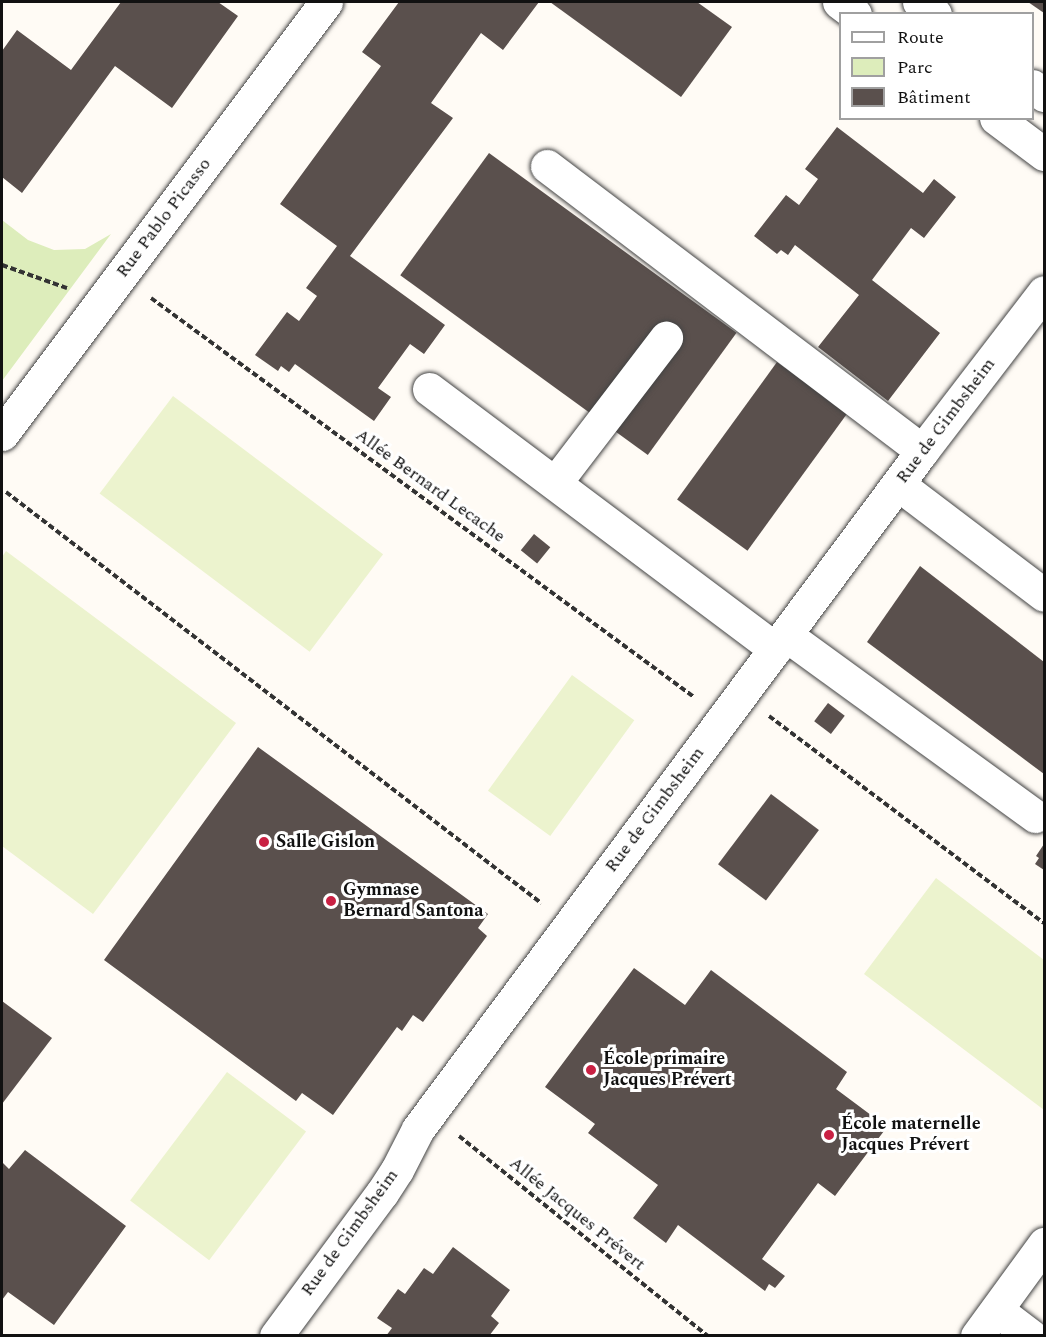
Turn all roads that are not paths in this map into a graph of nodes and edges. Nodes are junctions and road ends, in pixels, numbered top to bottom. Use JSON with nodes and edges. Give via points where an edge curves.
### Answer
{"nodes":[{"id":1,"x":326,"y":2,"type":"edge"},
{"id":2,"x":839,"y":2,"type":"edge"},
{"id":3,"x":919,"y":2,"type":"edge"},
{"id":4,"x":852,"y":12,"type":"edge"},
{"id":5,"x":932,"y":12,"type":"edge"},
{"id":6,"x":999,"y":120,"type":"edge"},
{"id":7,"x":1044,"y":154,"type":"edge"},
{"id":8,"x":547,"y":166,"type":"dead end"},
{"id":9,"x":1044,"y":292,"type":"edge"},
{"id":10,"x":666,"y":338,"type":"dead end"},
{"id":11,"x":429,"y":389,"type":"dead end"},
{"id":12,"x":2,"y":434,"type":"edge"},
{"id":13,"x":922,"y":451,"type":"junction"},
{"id":14,"x":555,"y":483,"type":"junction"},
{"id":15,"x":898,"y":484,"type":"junction"},
{"id":16,"x":1044,"y":595,"type":"edge"},
{"id":17,"x":780,"y":642,"type":"junction"},
{"id":18,"x":1035,"y":816,"type":"dead end"},
{"id":19,"x":1044,"y":1245,"type":"edge"},
{"id":20,"x":987,"y":1323,"type":"edge"},
{"id":21,"x":276,"y":1335,"type":"edge"},
{"id":22,"x":1031,"y":1335,"type":"edge"}],
"edges":[{"from":1,"to":12,"type":"street","name":"Rue Pablo Picasso"},
{"from":2,"to":4,"type":"street"},
{"from":3,"to":5,"type":"street"},
{"from":6,"to":7,"type":"street"},
{"from":8,"to":13,"type":"street"},
{"from":9,"to":13,"type":"street","name":"Rue de Gimbsheim"},
{"from":10,"to":14,"type":"street"},
{"from":11,"to":14,"type":"street"},
{"from":13,"to":15,"type":"street","name":"Rue de Gimbsheim"},
{"from":14,"to":17,"type":"street"},
{"from":15,"to":16,"type":"street"},
{"from":15,"to":17,"type":"street","name":"Rue de Gimbsheim"},
{"from":17,"to":18,"type":"street"},
{"from":17,"to":21,"type":"street","name":"Rue de Gimbsheim","via":[[430,1113],[382,1193]]},
{"from":19,"to":20,"type":"street"},
{"from":20,"to":22,"type":"street"}]}
